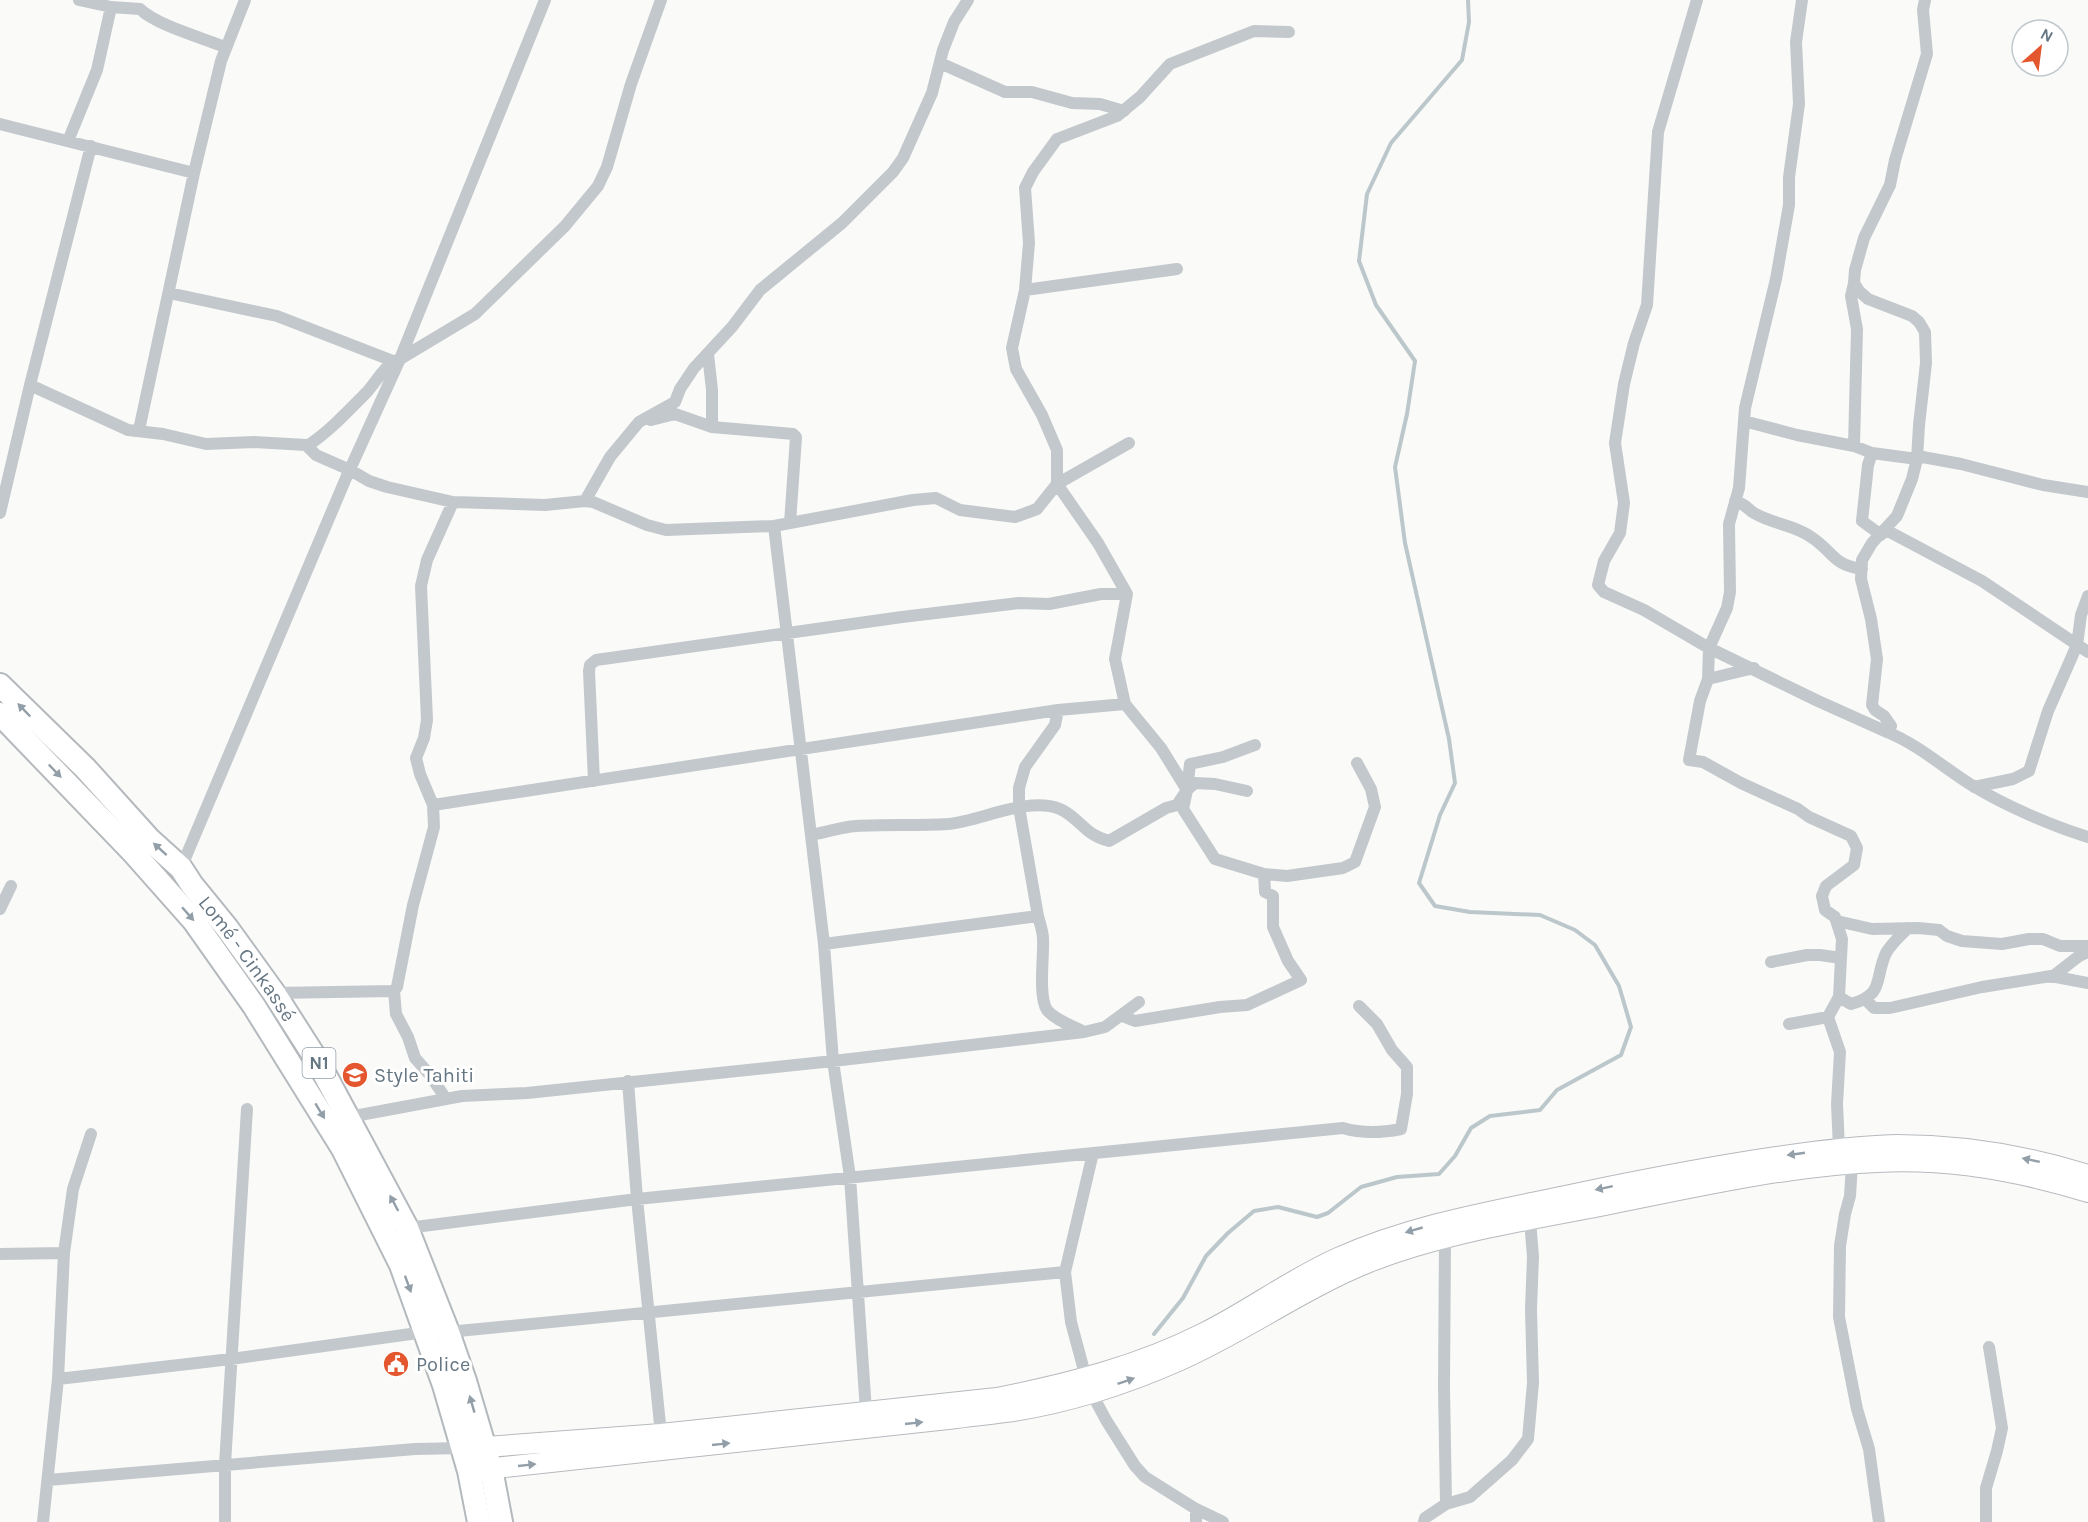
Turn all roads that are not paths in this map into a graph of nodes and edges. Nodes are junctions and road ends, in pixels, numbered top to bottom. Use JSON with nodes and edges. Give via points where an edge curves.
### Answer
{"nodes":[{"id":1,"x":79,"y":0,"type":"edge"},
{"id":2,"x":245,"y":0,"type":"edge"},
{"id":3,"x":545,"y":0,"type":"edge"},
{"id":4,"x":661,"y":0,"type":"edge"},
{"id":5,"x":968,"y":0,"type":"edge"},
{"id":6,"x":1697,"y":0,"type":"edge"},
{"id":7,"x":1802,"y":0,"type":"edge"},
{"id":8,"x":1925,"y":0,"type":"edge"},
{"id":9,"x":111,"y":7,"type":"junction"},
{"id":10,"x":1289,"y":32,"type":"dead end"},
{"id":11,"x":225,"y":46,"type":"dead end"},
{"id":12,"x":940,"y":63,"type":"junction"},
{"id":13,"x":1124,"y":111,"type":"junction"},
{"id":14,"x":0,"y":124,"type":"edge"},
{"id":15,"x":68,"y":141,"type":"junction"},
{"id":16,"x":91,"y":146,"type":"junction"},
{"id":17,"x":194,"y":172,"type":"junction"},
{"id":18,"x":1177,"y":269,"type":"dead end"},
{"id":19,"x":1854,"y":284,"type":"junction"},
{"id":20,"x":1025,"y":290,"type":"junction"},
{"id":21,"x":169,"y":293,"type":"junction"},
{"id":22,"x":708,"y":354,"type":"junction"},
{"id":23,"x":396,"y":360,"type":"junction"},
{"id":24,"x":30,"y":385,"type":"junction"},
{"id":25,"x":1744,"y":420,"type":"junction"},
{"id":26,"x":639,"y":422,"type":"junction"},
{"id":27,"x":712,"y":427,"type":"junction"},
{"id":28,"x":139,"y":430,"type":"junction"},
{"id":29,"x":1129,"y":443,"type":"dead end"},
{"id":30,"x":308,"y":446,"type":"junction"},
{"id":31,"x":1854,"y":446,"type":"junction"},
{"id":32,"x":1872,"y":453,"type":"junction"},
{"id":33,"x":1917,"y":458,"type":"junction"},
{"id":34,"x":350,"y":470,"type":"junction"},
{"id":35,"x":1057,"y":484,"type":"junction"},
{"id":36,"x":2088,"y":492,"type":"edge"},
{"id":37,"x":1047,"y":496,"type":"junction"},
{"id":38,"x":1068,"y":500,"type":"junction"},
{"id":39,"x":585,"y":501,"type":"junction"},
{"id":40,"x":1736,"y":501,"type":"junction"},
{"id":41,"x":453,"y":502,"type":"junction"},
{"id":42,"x":0,"y":513,"type":"edge"},
{"id":43,"x":790,"y":523,"type":"junction"},
{"id":44,"x":774,"y":526,"type":"junction"},
{"id":45,"x":1883,"y":532,"type":"junction"},
{"id":46,"x":1862,"y":569,"type":"junction"},
{"id":47,"x":1127,"y":594,"type":"junction"},
{"id":48,"x":2088,"y":596,"type":"edge"},
{"id":49,"x":786,"y":634,"type":"junction"},
{"id":50,"x":2077,"y":644,"type":"junction"},
{"id":51,"x":1709,"y":648,"type":"junction"},
{"id":52,"x":2088,"y":652,"type":"edge"},
{"id":53,"x":1754,"y":668,"type":"junction"},
{"id":54,"x":1708,"y":679,"type":"junction"},
{"id":55,"x":0,"y":685,"type":"edge"},
{"id":56,"x":1125,"y":704,"type":"junction"},
{"id":57,"x":1058,"y":710,"type":"junction"},
{"id":58,"x":0,"y":714,"type":"edge"},
{"id":59,"x":1887,"y":732,"type":"junction"},
{"id":60,"x":1255,"y":745,"type":"dead end"},
{"id":61,"x":802,"y":750,"type":"junction"},
{"id":62,"x":1357,"y":763,"type":"dead end"},
{"id":63,"x":594,"y":781,"type":"junction"},
{"id":64,"x":1974,"y":787,"type":"junction"},
{"id":65,"x":1187,"y":790,"type":"junction"},
{"id":66,"x":1247,"y":791,"type":"dead end"},
{"id":67,"x":433,"y":805,"type":"junction"},
{"id":68,"x":1019,"y":807,"type":"junction"},
{"id":69,"x":812,"y":835,"type":"junction"},
{"id":70,"x":2086,"y":836,"type":"edge"},
{"id":71,"x":2088,"y":850,"type":"edge"},
{"id":72,"x":181,"y":868,"type":"junction"},
{"id":73,"x":1264,"y":873,"type":"junction"},
{"id":74,"x":11,"y":886,"type":"dead end"},
{"id":75,"x":0,"y":909,"type":"edge"},
{"id":76,"x":1038,"y":916,"type":"junction"},
{"id":77,"x":1837,"y":921,"type":"junction"},
{"id":78,"x":1908,"y":928,"type":"junction"},
{"id":79,"x":824,"y":944,"type":"junction"},
{"id":80,"x":2088,"y":945,"type":"edge"},
{"id":81,"x":2088,"y":952,"type":"edge"},
{"id":82,"x":1841,"y":958,"type":"junction"},
{"id":83,"x":1771,"y":962,"type":"dead end"},
{"id":84,"x":2052,"y":977,"type":"junction"},
{"id":85,"x":2088,"y":983,"type":"edge"},
{"id":86,"x":394,"y":991,"type":"junction"},
{"id":87,"x":274,"y":993,"type":"junction"},
{"id":88,"x":1839,"y":997,"type":"junction"},
{"id":89,"x":1866,"y":1000,"type":"junction"},
{"id":90,"x":1139,"y":1002,"type":"dead end"},
{"id":91,"x":1359,"y":1006,"type":"dead end"},
{"id":92,"x":1122,"y":1016,"type":"junction"},
{"id":93,"x":1828,"y":1017,"type":"junction"},
{"id":94,"x":1789,"y":1024,"type":"dead end"},
{"id":95,"x":1084,"y":1032,"type":"junction"},
{"id":96,"x":833,"y":1061,"type":"junction"},
{"id":97,"x":628,"y":1081,"type":"junction"},
{"id":98,"x":446,"y":1100,"type":"junction"},
{"id":99,"x":247,"y":1109,"type":"dead end"},
{"id":100,"x":349,"y":1117,"type":"junction"},
{"id":101,"x":92,"y":1134,"type":"dead end"},
{"id":102,"x":1839,"y":1148,"type":"junction"},
{"id":103,"x":1093,"y":1153,"type":"junction"},
{"id":104,"x":1852,"y":1164,"type":"junction"},
{"id":105,"x":2088,"y":1175,"type":"edge"},
{"id":106,"x":850,"y":1177,"type":"junction"},
{"id":107,"x":2088,"y":1192,"type":"edge"},
{"id":108,"x":637,"y":1199,"type":"junction"},
{"id":109,"x":1530,"y":1220,"type":"junction"},
{"id":110,"x":407,"y":1228,"type":"junction"},
{"id":111,"x":1445,"y":1238,"type":"junction"},
{"id":112,"x":64,"y":1253,"type":"junction"},
{"id":113,"x":0,"y":1254,"type":"edge"},
{"id":114,"x":1065,"y":1272,"type":"junction"},
{"id":115,"x":858,"y":1294,"type":"junction"},
{"id":116,"x":648,"y":1312,"type":"junction"},
{"id":117,"x":425,"y":1332,"type":"junction"},
{"id":118,"x":448,"y":1332,"type":"junction"},
{"id":119,"x":1989,"y":1347,"type":"dead end"},
{"id":120,"x":231,"y":1359,"type":"junction"},
{"id":121,"x":58,"y":1379,"type":"junction"},
{"id":122,"x":1089,"y":1385,"type":"junction"},
{"id":123,"x":866,"y":1411,"type":"junction"},
{"id":124,"x":661,"y":1434,"type":"junction"},
{"id":125,"x":476,"y":1459,"type":"junction"},
{"id":126,"x":225,"y":1464,"type":"junction"},
{"id":127,"x":48,"y":1480,"type":"junction"},
{"id":128,"x":1446,"y":1504,"type":"junction"},
{"id":129,"x":1196,"y":1516,"type":"edge"},
{"id":130,"x":44,"y":1522,"type":"edge"},
{"id":131,"x":225,"y":1522,"type":"edge"},
{"id":132,"x":479,"y":1522,"type":"edge"},
{"id":133,"x":501,"y":1522,"type":"edge"},
{"id":134,"x":1223,"y":1522,"type":"edge"},
{"id":135,"x":1424,"y":1522,"type":"edge"},
{"id":136,"x":1879,"y":1522,"type":"edge"},
{"id":137,"x":1986,"y":1522,"type":"edge"}],
"edges":[{"from":1,"to":9,"type":"street"},
{"from":2,"to":17,"type":"street","via":[[221,62]]},
{"from":3,"to":23,"type":"street"},
{"from":4,"to":23,"type":"street","via":[[598,186],[565,226],[475,314]]},
{"from":5,"to":12,"type":"street","via":[[954,22]]},
{"from":6,"to":51,"type":"street","via":[[1658,132],[1647,305],[1624,384],[1615,443],[1624,503],[1620,533],[1604,561],[1598,585],[1604,592]]},
{"from":7,"to":25,"type":"street","via":[[1796,42],[1799,104],[1789,205]]},
{"from":8,"to":19,"type":"street","via":[[1927,54],[1890,185],[1864,238]]},
{"from":9,"to":11,"type":"street","via":[[140,9],[176,28]]},
{"from":9,"to":15,"type":"street","via":[[96,70]]},
{"from":10,"to":13,"type":"street","via":[[1254,31],[1170,64]]},
{"from":12,"to":13,"type":"street","via":[[1005,92],[1032,92]]},
{"from":12,"to":22,"type":"street","via":[[932,93],[893,172],[842,223],[760,290]]},
{"from":13,"to":20,"type":"street","via":[[1057,139],[1033,172],[1025,188],[1029,243]]},
{"from":14,"to":15,"type":"street"},
{"from":15,"to":16,"type":"street"},
{"from":16,"to":17,"type":"street"},
{"from":16,"to":24,"type":"street"},
{"from":17,"to":21,"type":"street"},
{"from":18,"to":20,"type":"street"},
{"from":19,"to":31,"type":"street"},
{"from":19,"to":33,"type":"street","via":[[1868,298],[1912,316],[1925,332]]},
{"from":20,"to":35,"type":"street","via":[[1012,348],[1016,369],[1057,450]]},
{"from":21,"to":23,"type":"street","via":[[277,316]]},
{"from":21,"to":28,"type":"street"},
{"from":22,"to":26,"type":"street","via":[[694,368],[675,402]]},
{"from":22,"to":27,"type":"street"},
{"from":23,"to":30,"type":"street","via":[[325,434]]},
{"from":23,"to":34,"type":"street"},
{"from":24,"to":28,"type":"street","via":[[121,427]]},
{"from":24,"to":42,"type":"street"},
{"from":25,"to":31,"type":"street"},
{"from":25,"to":40,"type":"street"},
{"from":26,"to":27,"type":"street","via":[[675,414]]},
{"from":26,"to":39,"type":"street","via":[[603,466]]},
{"from":27,"to":43,"type":"street","via":[[792,433],[796,437]]},
{"from":28,"to":30,"type":"street","via":[[206,444]]},
{"from":29,"to":35,"type":"street"},
{"from":30,"to":34,"type":"street","via":[[316,455]]},
{"from":31,"to":32,"type":"street"},
{"from":32,"to":33,"type":"street"},
{"from":32,"to":45,"type":"street","via":[[1862,521]]},
{"from":33,"to":36,"type":"street"},
{"from":33,"to":45,"type":"street","via":[[1897,516]]},
{"from":34,"to":41,"type":"street","via":[[387,487]]},
{"from":34,"to":72,"type":"street"},
{"from":35,"to":37,"type":"street"},
{"from":35,"to":38,"type":"street"},
{"from":37,"to":38,"type":"street"},
{"from":37,"to":43,"type":"street","via":[[1037,509],[1015,516],[960,510],[936,498]]},
{"from":38,"to":47,"type":"street"},
{"from":39,"to":41,"type":"street","via":[[545,505]]},
{"from":39,"to":44,"type":"street","via":[[666,530]]},
{"from":40,"to":46,"type":"street","via":[[1746,504],[1752,512],[1809,535],[1837,561]]},
{"from":40,"to":51,"type":"street","via":[[1729,524],[1730,592]]},
{"from":41,"to":67,"type":"street","via":[[427,560],[421,586],[427,720],[416,758]]},
{"from":43,"to":44,"type":"street"},
{"from":44,"to":49,"type":"street"},
{"from":45,"to":46,"type":"street","via":[[1866,551]]},
{"from":45,"to":50,"type":"street","via":[[1982,581]]},
{"from":46,"to":59,"type":"street","via":[[1877,659],[1872,705],[1891,726]]},
{"from":47,"to":49,"type":"street","via":[[1101,594],[1049,604],[1019,603]]},
{"from":47,"to":56,"type":"street","via":[[1115,659]]},
{"from":48,"to":50,"type":"street"},
{"from":49,"to":61,"type":"street"},
{"from":49,"to":63,"type":"street","via":[[593,662],[589,671]]},
{"from":50,"to":52,"type":"street"},
{"from":50,"to":64,"type":"street","via":[[2048,711],[2029,771],[2013,779]]},
{"from":51,"to":53,"type":"street"},
{"from":51,"to":54,"type":"street"},
{"from":53,"to":54,"type":"street"},
{"from":53,"to":59,"type":"street"},
{"from":54,"to":77,"type":"street","via":[[1689,759],[1703,762],[1851,836],[1857,848],[1854,865],[1826,886],[1822,896],[1825,910]]},
{"from":72,"to":55,"type":"highway","name":"Lomé - Cinkassé","number":"N1","one_way":true},
{"from":56,"to":57,"type":"street"},
{"from":56,"to":65,"type":"street","via":[[1161,748]]},
{"from":57,"to":61,"type":"street"},
{"from":57,"to":68,"type":"street","via":[[1055,725],[1025,767]]},
{"from":58,"to":117,"type":"highway","name":"Lomé - Cinkassé","number":"N1","one_way":true,"via":[[140,860],[194,921],[236,979],[344,1149],[401,1265]]},
{"from":59,"to":64,"type":"street","via":[[1906,739]]},
{"from":60,"to":65,"type":"street","via":[[1190,764]]},
{"from":61,"to":63,"type":"street"},
{"from":61,"to":69,"type":"street"},
{"from":62,"to":73,"type":"street","via":[[1371,789],[1375,807],[1355,862],[1343,868],[1287,876]]},
{"from":63,"to":67,"type":"street"},
{"from":64,"to":70,"type":"street"},
{"from":65,"to":66,"type":"street","via":[[1195,783]]},
{"from":65,"to":68,"type":"street","via":[[1177,805],[1109,841],[1089,834],[1060,809]]},
{"from":65,"to":73,"type":"street","via":[[1183,808],[1215,859]]},
{"from":67,"to":86,"type":"street","via":[[434,827]]},
{"from":68,"to":69,"type":"street","via":[[950,824],[855,826]]},
{"from":68,"to":76,"type":"street"},
{"from":69,"to":79,"type":"street"},
{"from":70,"to":71,"type":"street"},
{"from":72,"to":87,"type":"highway","name":"Lomé - Cinkassé","number":"N1"},
{"from":73,"to":92,"type":"street","via":[[1265,892],[1273,896],[1274,927],[1288,962],[1301,980],[1247,1005],[1135,1021]]},
{"from":74,"to":75,"type":"street"},
{"from":76,"to":79,"type":"street"},
{"from":76,"to":95,"type":"street","via":[[1044,942],[1044,1003],[1053,1015]]},
{"from":77,"to":78,"type":"street","via":[[1872,928]]},
{"from":77,"to":82,"type":"street","via":[[1842,939]]},
{"from":78,"to":80,"type":"street","via":[[1940,930],[1962,941],[2002,944],[2043,939],[2060,946]]},
{"from":78,"to":89,"type":"street","via":[[1887,953],[1875,990]]},
{"from":79,"to":96,"type":"street"},
{"from":81,"to":84,"type":"street"},
{"from":82,"to":83,"type":"street","via":[[1820,955]]},
{"from":82,"to":88,"type":"street"},
{"from":84,"to":85,"type":"street"},
{"from":84,"to":89,"type":"street","via":[[1982,987],[1890,1008],[1874,1008]]},
{"from":86,"to":87,"type":"street"},
{"from":86,"to":98,"type":"street","via":[[396,1014],[415,1058]]},
{"from":87,"to":100,"type":"highway","name":"Lomé - Cinkassé","number":"N1"},
{"from":88,"to":89,"type":"street","via":[[1851,1004]]},
{"from":88,"to":93,"type":"street"},
{"from":90,"to":92,"type":"street"},
{"from":91,"to":103,"type":"street","via":[[1377,1024],[1407,1067],[1401,1130],[1380,1133],[1343,1128]]},
{"from":92,"to":95,"type":"street","via":[[1105,1027]]},
{"from":93,"to":94,"type":"street"},
{"from":93,"to":102,"type":"street","via":[[1840,1052]]},
{"from":95,"to":96,"type":"street"},
{"from":96,"to":97,"type":"street"},
{"from":96,"to":106,"type":"street"},
{"from":97,"to":98,"type":"street"},
{"from":97,"to":108,"type":"street"},
{"from":98,"to":100,"type":"street"},
{"from":99,"to":120,"type":"street"},
{"from":110,"to":100,"type":"highway","name":"Lomé - Cinkassé","number":"N1","one_way":true},
{"from":101,"to":112,"type":"street","via":[[74,1189]]},
{"from":105,"to":102,"type":"main road","one_way":true,"via":[[2027,1159],[1941,1148]]},
{"from":102,"to":122,"type":"main road","one_way":true,"via":[[1622,1185],[1445,1221],[1391,1236],[1306,1274],[1202,1334]]},
{"from":103,"to":106,"type":"street"},
{"from":103,"to":114,"type":"street"},
{"from":104,"to":107,"type":"main road","via":[[1931,1162],[1980,1167]]},
{"from":104,"to":109,"type":"main road","via":[[1789,1170]]},
{"from":104,"to":136,"type":"street","via":[[1851,1196],[1840,1246],[1839,1317],[1869,1449]]},
{"from":106,"to":108,"type":"street"},
{"from":106,"to":115,"type":"street"},
{"from":108,"to":110,"type":"street"},
{"from":108,"to":116,"type":"street"},
{"from":109,"to":111,"type":"main road"},
{"from":109,"to":128,"type":"street","via":[[1533,1383],[1528,1439],[1512,1460],[1470,1497]]},
{"from":110,"to":118,"type":"highway","name":"Lomé - Cinkassé","number":"N1"},
{"from":122,"to":111,"type":"main road","one_way":true,"via":[[1127,1381],[1179,1360],[1332,1279],[1404,1249]]},
{"from":111,"to":128,"type":"street"},
{"from":112,"to":113,"type":"street"},
{"from":112,"to":121,"type":"street"},
{"from":114,"to":115,"type":"street"},
{"from":114,"to":122,"type":"street","via":[[1071,1322]]},
{"from":115,"to":116,"type":"street"},
{"from":115,"to":123,"type":"street"},
{"from":116,"to":118,"type":"street"},
{"from":116,"to":124,"type":"street"},
{"from":117,"to":120,"type":"street"},
{"from":117,"to":125,"type":"highway","name":"Lomé - Cinkassé","number":"N1"},
{"from":125,"to":118,"type":"highway","name":"Lomé - Cinkassé","number":"N1","one_way":true},
{"from":119,"to":137,"type":"street","via":[[2002,1428],[1986,1488]]},
{"from":120,"to":121,"type":"street"},
{"from":120,"to":126,"type":"street"},
{"from":121,"to":127,"type":"street"},
{"from":122,"to":123,"type":"main road"},
{"from":125,"to":122,"type":"main road","one_way":true,"via":[[1014,1411]]},
{"from":122,"to":129,"type":"street","via":[[1135,1466]]},
{"from":123,"to":124,"type":"main road"},
{"from":124,"to":125,"type":"main road"},
{"from":125,"to":126,"type":"street","via":[[415,1449]]},
{"from":125,"to":132,"type":"highway","name":"Lomé - Cinkassé","number":"N1"},
{"from":125,"to":133,"type":"highway","name":"Lomé - Cinkassé","number":"N1"},
{"from":126,"to":127,"type":"street"},
{"from":126,"to":131,"type":"street"},
{"from":127,"to":130,"type":"street"},
{"from":128,"to":135,"type":"street"},
{"from":129,"to":134,"type":"street"}]}
